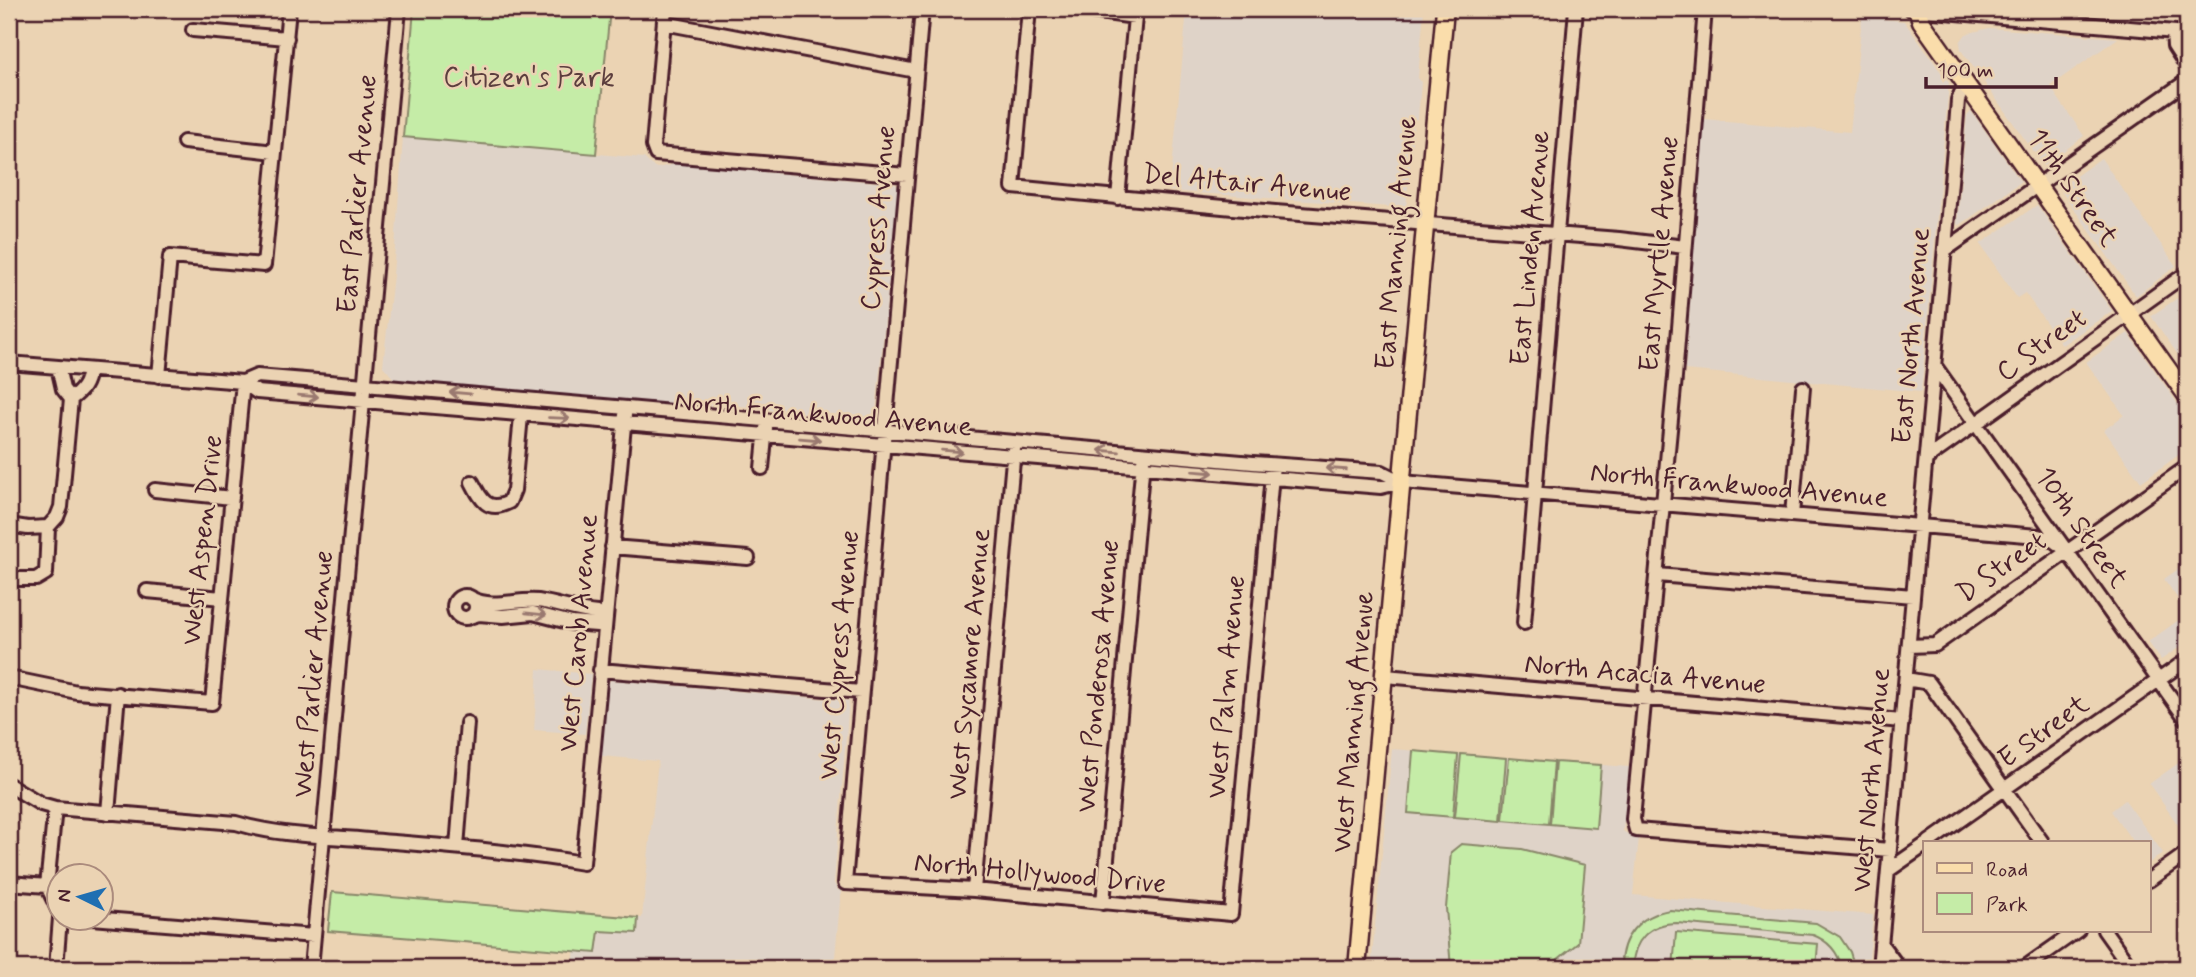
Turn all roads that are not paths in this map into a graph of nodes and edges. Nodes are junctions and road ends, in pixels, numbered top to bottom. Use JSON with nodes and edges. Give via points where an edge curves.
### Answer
{"nodes":[{"id":1,"x":289,"y":9,"type":"edge"},
{"id":2,"x":399,"y":9,"type":"edge"},
{"id":3,"x":665,"y":9,"type":"edge"},
{"id":4,"x":922,"y":9,"type":"edge"},
{"id":5,"x":1029,"y":9,"type":"edge"},
{"id":6,"x":1077,"y":9,"type":"edge"},
{"id":7,"x":1446,"y":9,"type":"edge"},
{"id":8,"x":1577,"y":9,"type":"edge"},
{"id":9,"x":1705,"y":9,"type":"edge"},
{"id":10,"x":1911,"y":9,"type":"edge"},
{"id":11,"x":1917,"y":9,"type":"edge"},
{"id":12,"x":664,"y":23,"type":"junction"},
{"id":13,"x":193,"y":30,"type":"dead end"},
{"id":14,"x":2173,"y":32,"type":"junction"},
{"id":15,"x":2187,"y":33,"type":"edge"},
{"id":16,"x":286,"y":38,"type":"junction"},
{"id":17,"x":2187,"y":66,"type":"edge"},
{"id":18,"x":916,"y":71,"type":"junction"},
{"id":19,"x":2187,"y":80,"type":"edge"},
{"id":20,"x":1966,"y":82,"type":"junction"},
{"id":21,"x":184,"y":142,"type":"dead end"},
{"id":22,"x":275,"y":152,"type":"junction"},
{"id":23,"x":907,"y":174,"type":"junction"},
{"id":24,"x":2038,"y":186,"type":"junction"},
{"id":25,"x":1118,"y":198,"type":"junction"},
{"id":26,"x":1425,"y":224,"type":"junction"},
{"id":27,"x":1557,"y":236,"type":"junction"},
{"id":28,"x":1685,"y":247,"type":"junction"},
{"id":29,"x":1945,"y":250,"type":"junction"},
{"id":30,"x":2187,"y":273,"type":"edge"},
{"id":31,"x":2129,"y":315,"type":"junction"},
{"id":32,"x":9,"y":363,"type":"edge"},
{"id":33,"x":1934,"y":365,"type":"junction"},
{"id":34,"x":58,"y":367,"type":"junction"},
{"id":35,"x":89,"y":370,"type":"junction"},
{"id":36,"x":159,"y":376,"type":"junction"},
{"id":37,"x":243,"y":382,"type":"junction"},
{"id":38,"x":365,"y":385,"type":"junction"},
{"id":39,"x":1803,"y":388,"type":"dead end"},
{"id":40,"x":2187,"y":396,"type":"edge"},
{"id":41,"x":71,"y":399,"type":"junction"},
{"id":42,"x":364,"y":401,"type":"junction"},
{"id":43,"x":626,"y":408,"type":"junction"},
{"id":44,"x":521,"y":416,"type":"junction"},
{"id":45,"x":767,"y":421,"type":"junction"},
{"id":46,"x":623,"y":423,"type":"junction"},
{"id":47,"x":1977,"y":423,"type":"junction"},
{"id":48,"x":884,"y":431,"type":"junction"},
{"id":49,"x":765,"y":435,"type":"junction"},
{"id":50,"x":1014,"y":442,"type":"junction"},
{"id":51,"x":884,"y":445,"type":"junction"},
{"id":52,"x":1013,"y":456,"type":"junction"},
{"id":53,"x":1926,"y":459,"type":"junction"},
{"id":54,"x":1143,"y":460,"type":"junction"},
{"id":55,"x":2187,"y":467,"type":"edge"},
{"id":56,"x":762,"y":468,"type":"dead end"},
{"id":57,"x":1272,"y":471,"type":"junction"},
{"id":58,"x":471,"y":482,"type":"dead end"},
{"id":59,"x":1402,"y":482,"type":"junction"},
{"id":60,"x":155,"y":490,"type":"dead end"},
{"id":61,"x":1534,"y":492,"type":"junction"},
{"id":62,"x":232,"y":498,"type":"junction"},
{"id":63,"x":1663,"y":504,"type":"junction"},
{"id":64,"x":1792,"y":515,"type":"junction"},
{"id":65,"x":9,"y":525,"type":"edge"},
{"id":66,"x":48,"y":527,"type":"junction"},
{"id":67,"x":1920,"y":527,"type":"junction"},
{"id":68,"x":612,"y":547,"type":"junction"},
{"id":69,"x":2068,"y":551,"type":"junction"},
{"id":70,"x":748,"y":558,"type":"dead end"},
{"id":71,"x":1657,"y":575,"type":"junction"},
{"id":72,"x":9,"y":579,"type":"edge"},
{"id":73,"x":147,"y":591,"type":"dead end"},
{"id":74,"x":1913,"y":596,"type":"junction"},
{"id":75,"x":222,"y":598,"type":"junction"},
{"id":76,"x":472,"y":599,"type":"junction"},
{"id":77,"x":469,"y":617,"type":"junction"},
{"id":78,"x":602,"y":617,"type":"junction"},
{"id":79,"x":1524,"y":623,"type":"dead end"},
{"id":80,"x":1909,"y":646,"type":"junction"},
{"id":81,"x":2187,"y":660,"type":"edge"},
{"id":82,"x":600,"y":670,"type":"junction"},
{"id":83,"x":1385,"y":676,"type":"junction"},
{"id":84,"x":9,"y":678,"type":"edge"},
{"id":85,"x":1906,"y":678,"type":"junction"},
{"id":86,"x":2159,"y":679,"type":"junction"},
{"id":87,"x":861,"y":692,"type":"junction"},
{"id":88,"x":118,"y":694,"type":"junction"},
{"id":89,"x":1643,"y":699,"type":"junction"},
{"id":90,"x":2187,"y":720,"type":"edge"},
{"id":91,"x":1902,"y":721,"type":"junction"},
{"id":92,"x":467,"y":723,"type":"dead end"},
{"id":93,"x":9,"y":785,"type":"edge"},
{"id":94,"x":2005,"y":790,"type":"junction"},
{"id":95,"x":55,"y":808,"type":"junction"},
{"id":96,"x":108,"y":813,"type":"junction"},
{"id":97,"x":323,"y":836,"type":"junction"},
{"id":98,"x":1931,"y":841,"type":"edge"},
{"id":99,"x":2041,"y":841,"type":"edge"},
{"id":100,"x":457,"y":847,"type":"junction"},
{"id":101,"x":1923,"y":847,"type":"edge"},
{"id":102,"x":1890,"y":850,"type":"junction"},
{"id":103,"x":2187,"y":853,"type":"edge"},
{"id":104,"x":49,"y":862,"type":"edge"},
{"id":105,"x":1889,"y":870,"type":"junction"},
{"id":106,"x":2150,"y":879,"type":"edge"},
{"id":107,"x":9,"y":883,"type":"edge"},
{"id":108,"x":845,"y":883,"type":"joint"},
{"id":109,"x":46,"y":886,"type":"edge"},
{"id":110,"x":974,"y":890,"type":"junction"},
{"id":111,"x":1103,"y":903,"type":"junction"},
{"id":112,"x":1231,"y":914,"type":"joint"},
{"id":113,"x":116,"y":920,"type":"edge"},
{"id":114,"x":59,"y":932,"type":"edge"},
{"id":115,"x":2075,"y":932,"type":"edge"},
{"id":116,"x":2105,"y":932,"type":"edge"},
{"id":117,"x":314,"y":936,"type":"junction"},
{"id":118,"x":1881,"y":944,"type":"junction"},
{"id":119,"x":56,"y":968,"type":"edge"},
{"id":120,"x":311,"y":968,"type":"edge"},
{"id":121,"x":1357,"y":968,"type":"edge"},
{"id":122,"x":1879,"y":968,"type":"edge"},
{"id":123,"x":1899,"y":968,"type":"edge"},
{"id":124,"x":2024,"y":968,"type":"edge"},
{"id":125,"x":2131,"y":968,"type":"edge"}],
"edges":[{"from":1,"to":16,"type":"street"},
{"from":2,"to":38,"type":"street","name":"East Parlier Avenue"},
{"from":3,"to":12,"type":"street"},
{"from":4,"to":18,"type":"street","name":"Cypress Avenue"},
{"from":5,"to":25,"type":"street","name":"Del Altair Avenue","via":[[1013,187]]},
{"from":6,"to":25,"type":"street","via":[[1135,17]]},
{"from":7,"to":26,"type":"main road","name":"East Manning Avenue"},
{"from":8,"to":27,"type":"street","name":"East Linden Avenue"},
{"from":9,"to":28,"type":"street","name":"East Myrtle Avenue"},
{"from":10,"to":11,"type":"street"},
{"from":11,"to":14,"type":"street"},
{"from":11,"to":20,"type":"main road","name":"11th Street"},
{"from":12,"to":18,"type":"street"},
{"from":12,"to":23,"type":"street","via":[[654,152]]},
{"from":13,"to":16,"type":"street"},
{"from":14,"to":15,"type":"street"},
{"from":14,"to":17,"type":"street","via":[[2174,46]]},
{"from":16,"to":22,"type":"street"},
{"from":18,"to":23,"type":"street","name":"Cypress Avenue"},
{"from":19,"to":24,"type":"street"},
{"from":20,"to":24,"type":"main road","name":"11th Street"},
{"from":20,"to":29,"type":"street","name":"East North Avenue","via":[[1958,100]]},
{"from":21,"to":22,"type":"street"},
{"from":22,"to":36,"type":"street","via":[[264,265],[170,257]]},
{"from":23,"to":48,"type":"street","name":"Cypress Avenue"},
{"from":24,"to":29,"type":"street"},
{"from":24,"to":31,"type":"main road","name":"11th Street"},
{"from":25,"to":26,"type":"street","name":"Del Altair Avenue"},
{"from":26,"to":27,"type":"street","name":"Del Altair Avenue"},
{"from":26,"to":59,"type":"main road","name":"East Manning Avenue"},
{"from":27,"to":28,"type":"street","name":"Del Altair Avenue"},
{"from":27,"to":61,"type":"street","name":"East Linden Avenue"},
{"from":28,"to":63,"type":"street","name":"East Myrtle Avenue"},
{"from":29,"to":33,"type":"street","name":"East North Avenue"},
{"from":30,"to":31,"type":"street","name":"C Street"},
{"from":31,"to":40,"type":"main road","name":"11th Street"},
{"from":31,"to":47,"type":"street","name":"C Street"},
{"from":32,"to":34,"type":"street","name":"North Frankwood Avenue"},
{"from":33,"to":47,"type":"street","name":"10th Street"},
{"from":33,"to":53,"type":"street","name":"East North Avenue"},
{"from":34,"to":35,"type":"street","name":"North Frankwood Avenue"},
{"from":34,"to":41,"type":"street","via":[[63,389]]},
{"from":35,"to":36,"type":"street","name":"North Frankwood Avenue"},
{"from":35,"to":41,"type":"street","via":[[87,382]]},
{"from":36,"to":37,"type":"street","name":"North Frankwood Avenue"},
{"from":37,"to":38,"type":"street","name":"North Frankwood Avenue","via":[[257,376]]},
{"from":37,"to":42,"type":"street","name":"North Frankwood Avenue","one_way":true,"via":[[257,392]]},
{"from":37,"to":62,"type":"street","name":"West Aspen Drive"},
{"from":38,"to":42,"type":"street","name":"West Parlier Avenue"},
{"from":43,"to":38,"type":"street","name":"North Frankwood Avenue","one_way":true},
{"from":39,"to":64,"type":"street"},
{"from":41,"to":66,"type":"street","via":[[61,507]]},
{"from":42,"to":44,"type":"street","name":"North Frankwood Avenue"},
{"from":42,"to":97,"type":"street","name":"West Parlier Avenue"},
{"from":43,"to":45,"type":"street","name":"North Frankwood Avenue"},
{"from":43,"to":46,"type":"street","name":"West Carob Avenue"},
{"from":44,"to":46,"type":"street","name":"North Frankwood Avenue","one_way":true},
{"from":44,"to":58,"type":"street","via":[[509,502],[499,507],[487,505]]},
{"from":45,"to":48,"type":"street","name":"North Frankwood Avenue"},
{"from":45,"to":49,"type":"street"},
{"from":46,"to":49,"type":"street","name":"North Frankwood Avenue"},
{"from":46,"to":68,"type":"street","name":"West Carob Avenue"},
{"from":47,"to":53,"type":"street","name":"C Street"},
{"from":47,"to":69,"type":"street","name":"10th Street"},
{"from":48,"to":50,"type":"street","name":"North Frankwood Avenue"},
{"from":48,"to":51,"type":"street","name":"West Cypress Avenue"},
{"from":49,"to":51,"type":"street","name":"North Frankwood Avenue","one_way":true},
{"from":49,"to":56,"type":"street"},
{"from":50,"to":52,"type":"street","name":"West Sycamore Avenue"},
{"from":54,"to":50,"type":"street","name":"North Frankwood Avenue","one_way":true},
{"from":51,"to":52,"type":"street","name":"North Frankwood Avenue","one_way":true},
{"from":51,"to":87,"type":"street","name":"West Cypress Avenue"},
{"from":52,"to":54,"type":"street","name":"North Frankwood Avenue"},
{"from":52,"to":110,"type":"street","name":"West Sycamore Avenue"},
{"from":53,"to":67,"type":"street","name":"East North Avenue"},
{"from":54,"to":57,"type":"street","name":"North Frankwood Avenue"},
{"from":54,"to":111,"type":"street","name":"West Ponderosa Avenue"},
{"from":55,"to":69,"type":"street","name":"D Street"},
{"from":57,"to":59,"type":"street","name":"North Frankwood Avenue","via":[[1382,472]]},
{"from":57,"to":112,"type":"street","name":"West Palm Avenue"},
{"from":59,"to":61,"type":"street","name":"North Frankwood Avenue"},
{"from":59,"to":83,"type":"main road","name":"West Manning Avenue"},
{"from":60,"to":62,"type":"street"},
{"from":61,"to":63,"type":"street","name":"North Frankwood Avenue"},
{"from":61,"to":79,"type":"street","name":"East Linden Avenue"},
{"from":62,"to":75,"type":"street","name":"West Aspen Drive"},
{"from":63,"to":64,"type":"street","name":"North Frankwood Avenue"},
{"from":63,"to":71,"type":"street","name":"East Myrtle Avenue"},
{"from":64,"to":67,"type":"street","name":"North Frankwood Avenue"},
{"from":65,"to":66,"type":"street"},
{"from":66,"to":72,"type":"street","via":[[46,573],[36,579]]},
{"from":67,"to":69,"type":"street","name":"North Frankwood Avenue","via":[[2038,536]]},
{"from":67,"to":74,"type":"street","name":"East North Avenue"},
{"from":68,"to":70,"type":"street"},
{"from":68,"to":78,"type":"street","name":"West Carob Avenue"},
{"from":69,"to":80,"type":"street","name":"D Street","via":[[1935,645]]},
{"from":69,"to":86,"type":"street","name":"10th Street"},
{"from":71,"to":74,"type":"street"},
{"from":71,"to":89,"type":"street","name":"East Myrtle Avenue"},
{"from":73,"to":75,"type":"street"},
{"from":74,"to":80,"type":"street","name":"West North Avenue"},
{"from":75,"to":88,"type":"street","name":"West Aspen Drive","via":[[212,702]]},
{"from":76,"to":77,"type":"street","via":[[476,608]]},
{"from":76,"to":77,"type":"street","via":[[462,597],[455,604],[458,615]]},
{"from":76,"to":78,"type":"street","via":[[493,604],[539,601]]},
{"from":77,"to":78,"type":"street","one_way":true,"via":[[533,613],[597,625]]},
{"from":78,"to":82,"type":"street","name":"West Carob Avenue"},
{"from":80,"to":85,"type":"street","name":"West North Avenue"},
{"from":81,"to":86,"type":"street","name":"E Street"},
{"from":82,"to":87,"type":"street"},
{"from":82,"to":100,"type":"street","name":"West Carob Avenue","via":[[583,863]]},
{"from":83,"to":89,"type":"street","name":"North Acacia Avenue"},
{"from":83,"to":121,"type":"main road","name":"West Manning Avenue"},
{"from":84,"to":88,"type":"street","via":[[77,692]]},
{"from":85,"to":91,"type":"street","name":"West North Avenue"},
{"from":85,"to":94,"type":"street","via":[[1929,683]]},
{"from":86,"to":90,"type":"street","name":"10th Street"},
{"from":86,"to":94,"type":"street","name":"E Street"},
{"from":87,"to":108,"type":"street","name":"West Cypress Avenue"},
{"from":88,"to":96,"type":"street"},
{"from":89,"to":91,"type":"street","name":"North Acacia Avenue"},
{"from":89,"to":102,"type":"street","name":"East Myrtle Avenue","via":[[1633,820],[1636,830]]},
{"from":91,"to":102,"type":"street","name":"West North Avenue"},
{"from":92,"to":100,"type":"street"},
{"from":93,"to":95,"type":"street"},
{"from":94,"to":98,"type":"street","name":"E Street"},
{"from":94,"to":99,"type":"street"},
{"from":95,"to":96,"type":"street"},
{"from":95,"to":104,"type":"street"},
{"from":96,"to":97,"type":"street","via":[[236,823],[258,830]]},
{"from":97,"to":100,"type":"street"},
{"from":97,"to":117,"type":"street","name":"West Parlier Avenue"},
{"from":101,"to":105,"type":"street","name":"E Street"},
{"from":102,"to":105,"type":"street","name":"West North Avenue"},
{"from":103,"to":106,"type":"street"},
{"from":105,"to":118,"type":"street","name":"West North Avenue"},
{"from":107,"to":109,"type":"street"},
{"from":108,"to":110,"type":"street","name":"North Hollywood Drive"},
{"from":110,"to":111,"type":"street","name":"North Hollywood Drive"},
{"from":111,"to":112,"type":"street","name":"North Hollywood Drive"},
{"from":113,"to":117,"type":"street"},
{"from":114,"to":119,"type":"street"},
{"from":115,"to":124,"type":"street"},
{"from":116,"to":125,"type":"street"},
{"from":117,"to":120,"type":"street","name":"West Parlier Avenue"},
{"from":118,"to":122,"type":"street","name":"West North Avenue"},
{"from":118,"to":123,"type":"street"}]}
